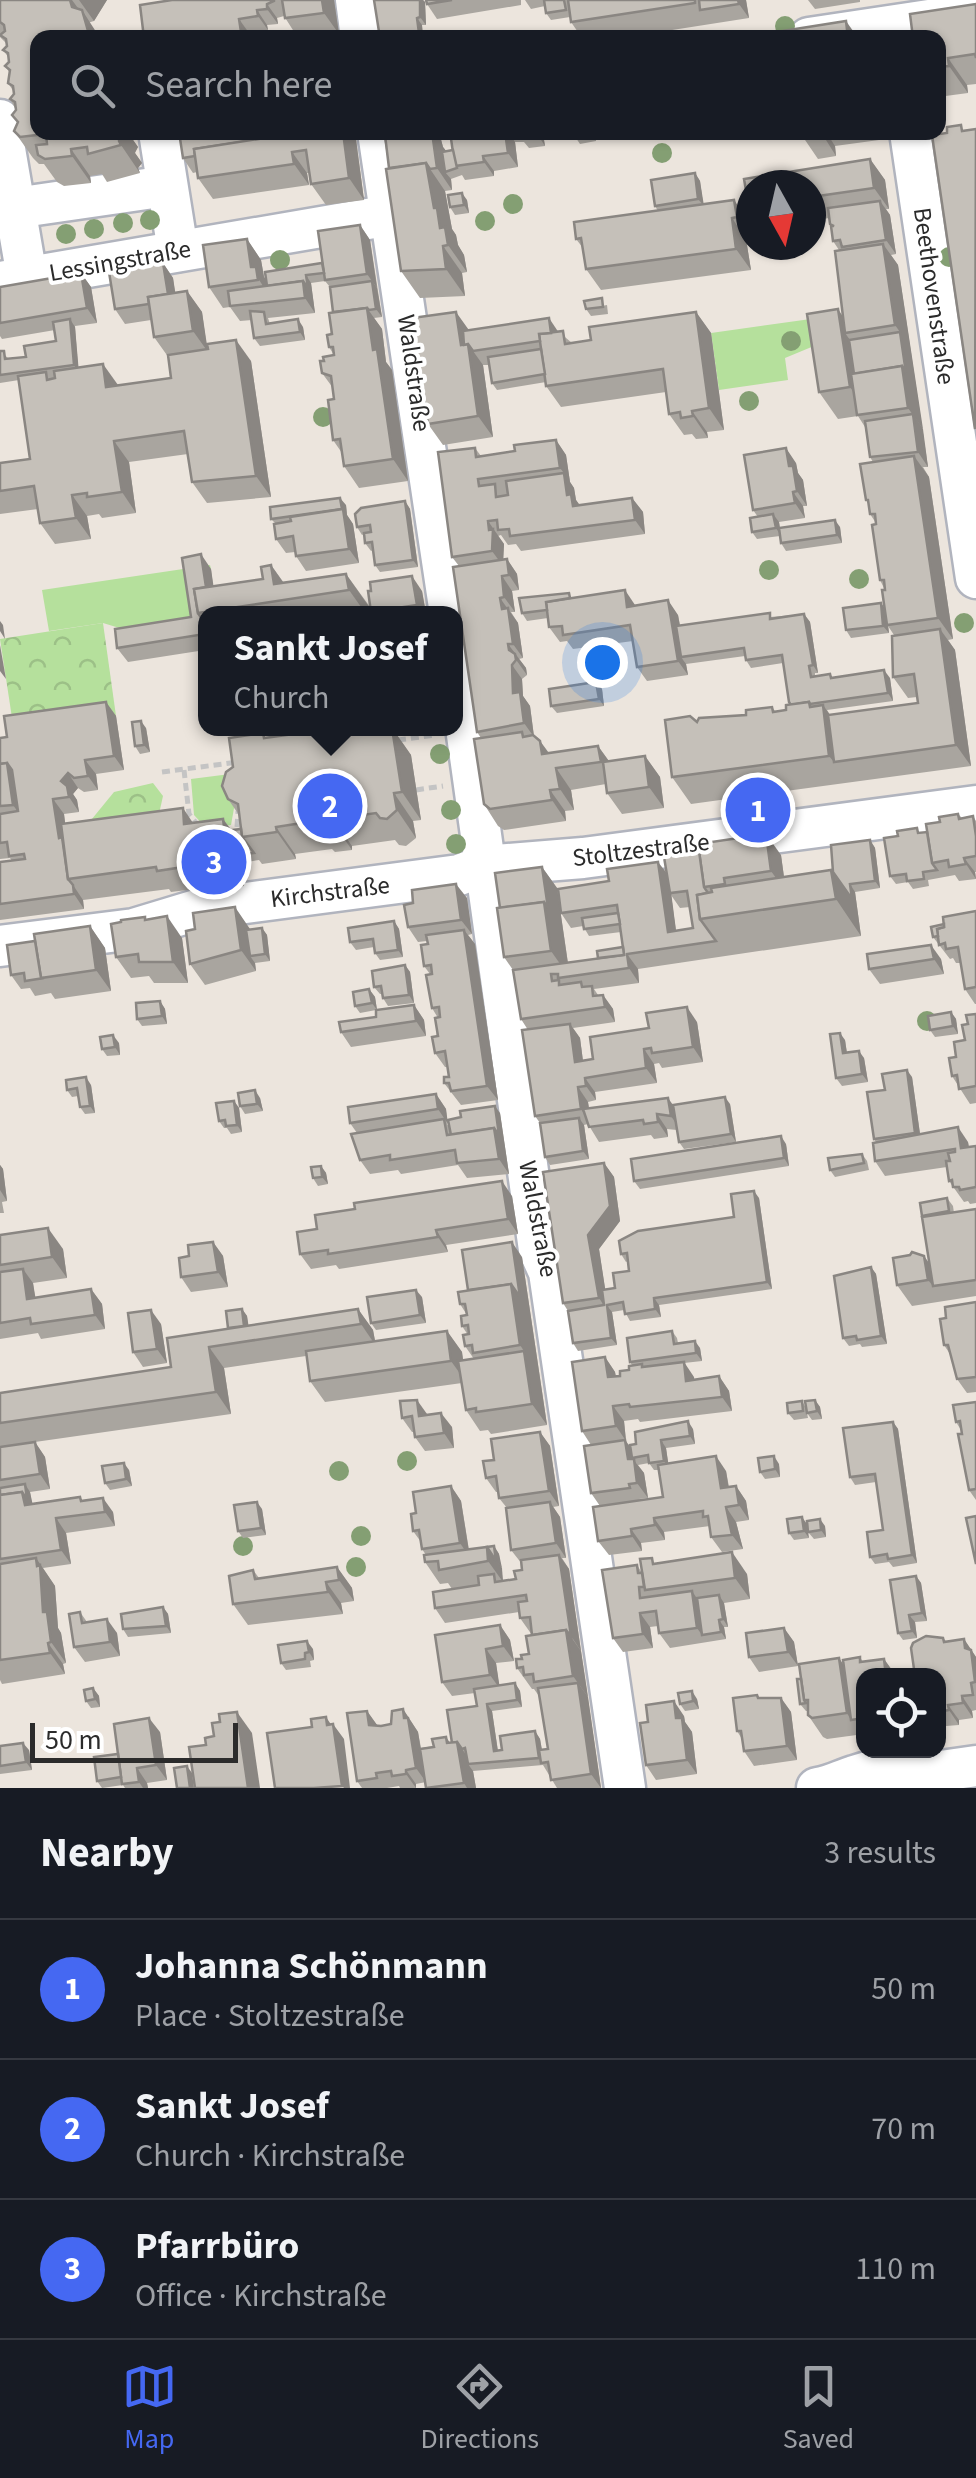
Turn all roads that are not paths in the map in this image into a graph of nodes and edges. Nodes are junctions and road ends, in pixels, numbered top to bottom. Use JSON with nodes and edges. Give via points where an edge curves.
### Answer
{"nodes":[{"id":1,"x":356,"y":0,"type":"edge"},
{"id":2,"x":976,"y":13,"type":"edge"},
{"id":3,"x":893,"y":21,"type":"edge"},
{"id":4,"x":360,"y":30,"type":"edge"},
{"id":5,"x":849,"y":30,"type":"edge"},
{"id":6,"x":0,"y":120,"type":"edge"},
{"id":7,"x":160,"y":140,"type":"edge"},
{"id":8,"x":379,"y":140,"type":"edge"},
{"id":9,"x":911,"y":140,"type":"edge"},
{"id":10,"x":168,"y":186,"type":"junction"},
{"id":11,"x":15,"y":208,"type":"junction"},
{"id":12,"x":391,"y":216,"type":"junction"},
{"id":13,"x":178,"y":251,"type":"junction"},
{"id":14,"x":13,"y":280,"type":"edge"},
{"id":15,"x":976,"y":578,"type":"edge"},
{"id":16,"x":449,"y":606,"type":"edge"},
{"id":17,"x":463,"y":704,"type":"edge"},
{"id":18,"x":976,"y":806,"type":"edge"},
{"id":19,"x":483,"y":866,"type":"junction"},
{"id":20,"x":0,"y":946,"type":"edge"},
{"id":21,"x":976,"y":1766,"type":"edge"},
{"id":22,"x":934,"y":1772,"type":"junction"},
{"id":23,"x":833,"y":1787,"type":"edge"},
{"id":24,"x":625,"y":1788,"type":"edge"},
{"id":25,"x":880,"y":1788,"type":"edge"}],
"edges":[{"from":1,"to":4,"type":"street"},
{"from":2,"to":3,"type":"street"},
{"from":3,"to":5,"type":"street"},
{"from":6,"to":11,"type":"street","name":"Lessingstraße"},
{"from":7,"to":10,"type":"street"},
{"from":8,"to":12,"type":"street","name":"Waldstraße"},
{"from":9,"to":15,"type":"street","name":"Beethovenstraße"},
{"from":10,"to":11,"type":"street"},
{"from":10,"to":13,"type":"street"},
{"from":11,"to":14,"type":"street","name":"Lessingstraße"},
{"from":12,"to":13,"type":"street","name":"Lessingstraße"},
{"from":12,"to":16,"type":"street","name":"Waldstraße"},
{"from":13,"to":14,"type":"street","name":"Lessingstraße"},
{"from":17,"to":19,"type":"street","name":"Waldstraße"},
{"from":18,"to":19,"type":"street","name":"Stoltzestraße"},
{"from":19,"to":20,"type":"street","name":"Kirchstraße","via":[[459,876],[200,908],[134,928]]},
{"from":19,"to":24,"type":"street","name":"Waldstraße"},
{"from":21,"to":22,"type":"street"},
{"from":22,"to":23,"type":"street","via":[[884,1769]]},
{"from":22,"to":25,"type":"street"}]}
